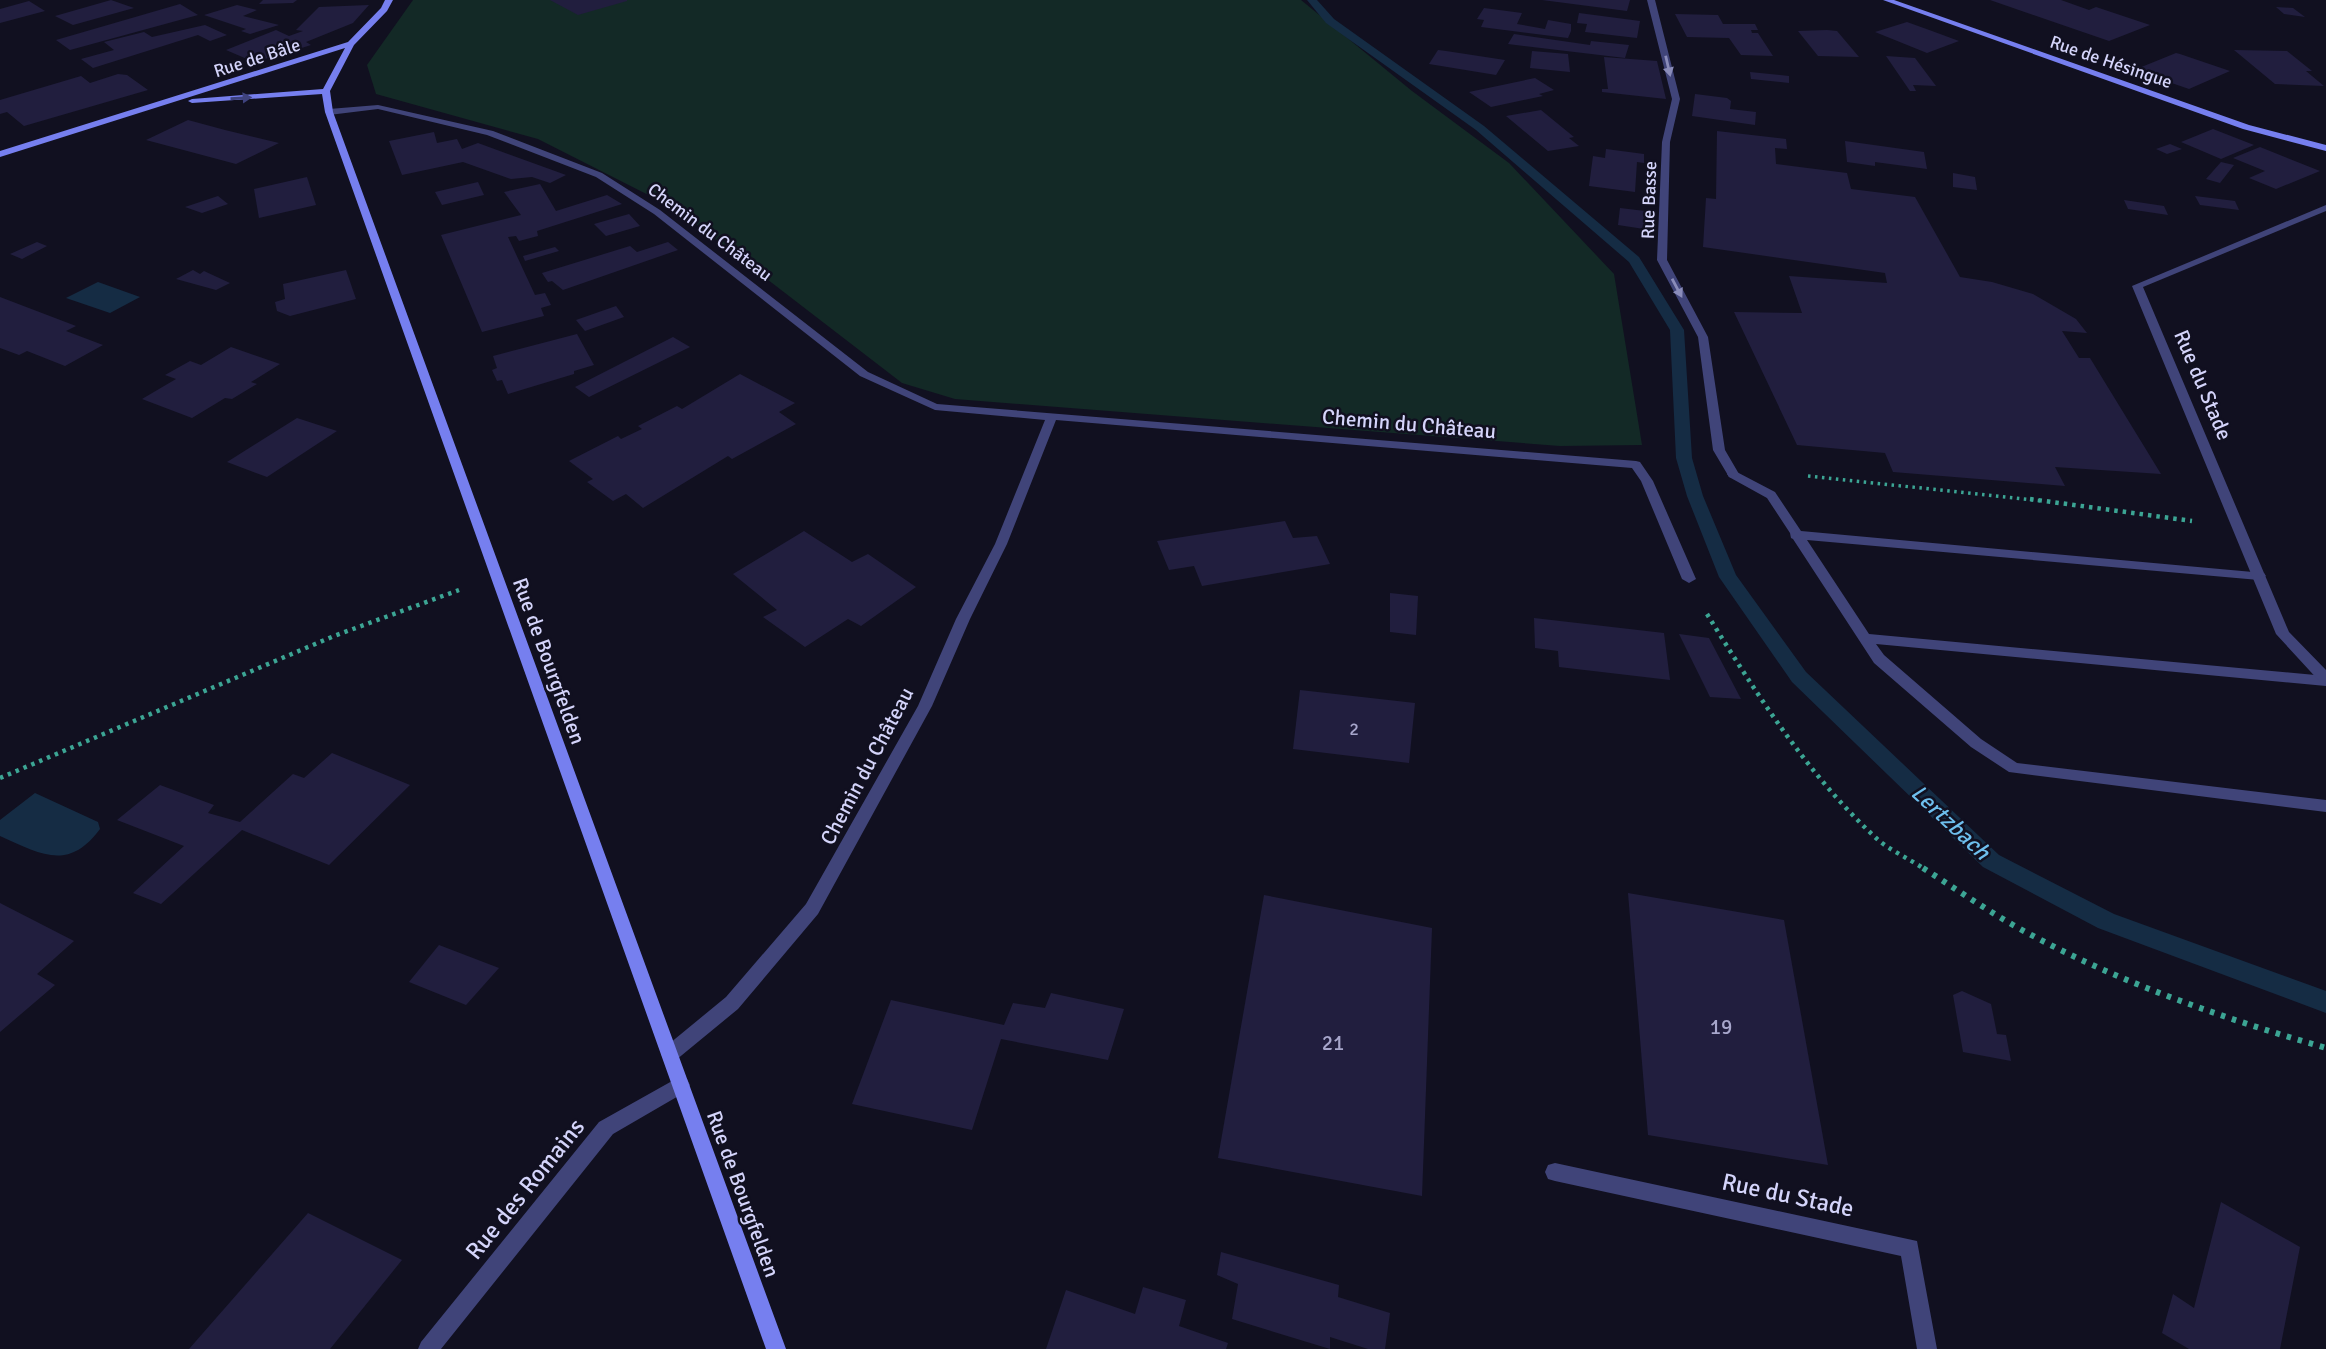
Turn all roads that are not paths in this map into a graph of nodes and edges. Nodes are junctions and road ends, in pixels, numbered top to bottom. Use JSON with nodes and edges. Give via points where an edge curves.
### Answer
{"nodes":[{"id":1,"x":389,"y":0,"type":"edge"},
{"id":2,"x":1651,"y":0,"type":"edge"},
{"id":3,"x":1886,"y":0,"type":"edge"},
{"id":4,"x":351,"y":44,"type":"junction"},
{"id":5,"x":326,"y":91,"type":"junction"},
{"id":6,"x":173,"y":102,"type":"junction"},
{"id":7,"x":329,"y":112,"type":"junction"},
{"id":8,"x":2326,"y":149,"type":"edge"},
{"id":9,"x":0,"y":154,"type":"edge"},
{"id":10,"x":2326,"y":208,"type":"edge"},
{"id":11,"x":1052,"y":416,"type":"junction"},
{"id":12,"x":1795,"y":535,"type":"junction"},
{"id":13,"x":2259,"y":576,"type":"junction"},
{"id":14,"x":1689,"y":579,"type":"road end"},
{"id":15,"x":1864,"y":638,"type":"junction"},
{"id":16,"x":2326,"y":680,"type":"edge"},
{"id":17,"x":2326,"y":806,"type":"edge"},
{"id":18,"x":670,"y":1054,"type":"junction"},
{"id":19,"x":681,"y":1085,"type":"junction"},
{"id":20,"x":1555,"y":1172,"type":"dead end"},
{"id":21,"x":428,"y":1349,"type":"edge"},
{"id":22,"x":776,"y":1349,"type":"edge"},
{"id":23,"x":1927,"y":1349,"type":"edge"}],
"edges":[{"from":1,"to":4,"type":"main road"},
{"from":2,"to":12,"type":"street","name":"Rue Basse","one_way":true,"via":[[1676,99],[1666,142],[1662,260],[1703,337],[1719,450],[1733,474],[1771,495]]},
{"from":3,"to":8,"type":"main road","name":"Rue de Hésingue","via":[[2246,127]]},
{"from":4,"to":5,"type":"main road"},
{"from":4,"to":6,"type":"main road","name":"Rue de Bâle"},
{"from":6,"to":5,"type":"main road","name":"Rue de Bâle","one_way":true},
{"from":5,"to":7,"type":"main road","name":"Rue de Bourgfelden"},
{"from":6,"to":9,"type":"main road","name":"Rue de Bâle"},
{"from":7,"to":11,"type":"street","name":"Chemin du Château","via":[[378,107],[489,133],[598,175],[657,212],[864,374],[935,407]]},
{"from":7,"to":18,"type":"main road","name":"Rue de Bourgfelden"},
{"from":10,"to":13,"type":"street","name":"Rue du Stade","via":[[2137,285]]},
{"from":11,"to":14,"type":"street","name":"Chemin du Château","via":[[1636,465]]},
{"from":11,"to":18,"type":"street","name":"Chemin du Château","via":[[1001,544],[925,706],[812,909],[732,1003]]},
{"from":12,"to":13,"type":"street"},
{"from":12,"to":15,"type":"street"},
{"from":13,"to":16,"type":"street","name":"Rue du Stade","via":[[2283,634]]},
{"from":15,"to":16,"type":"street"},
{"from":15,"to":17,"type":"street","via":[[1878,659],[1976,743],[2014,768]]},
{"from":18,"to":19,"type":"main road","name":"Rue de Bourgfelden"},
{"from":19,"to":21,"type":"street","name":"Rue des Romains","via":[[606,1128]]},
{"from":19,"to":22,"type":"main road","name":"Rue de Bourgfelden"},
{"from":20,"to":23,"type":"street","name":"Rue du Stade","via":[[1910,1248]]}]}
